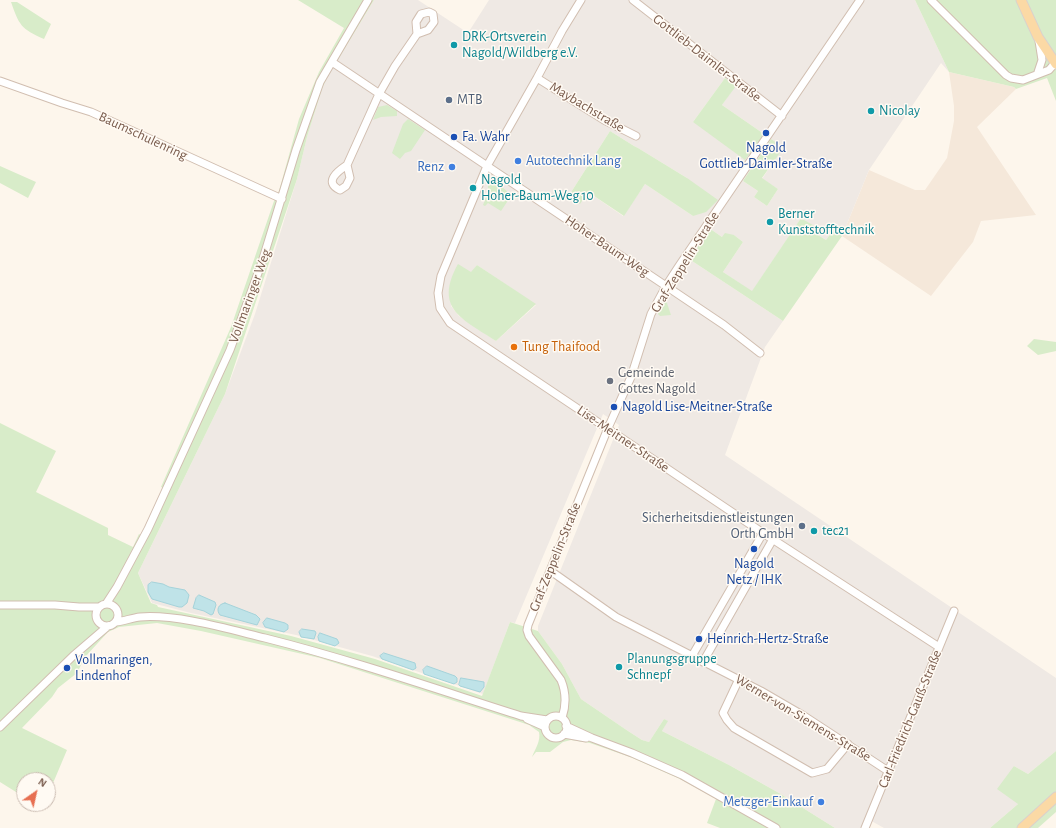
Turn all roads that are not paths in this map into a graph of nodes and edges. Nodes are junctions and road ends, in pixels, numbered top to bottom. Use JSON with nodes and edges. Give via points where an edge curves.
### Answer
{"nodes":[{"id":1,"x":368,"y":0,"type":"edge"},
{"id":2,"x":581,"y":0,"type":"edge"},
{"id":3,"x":633,"y":0,"type":"edge"},
{"id":4,"x":860,"y":0,"type":"edge"},
{"id":5,"x":931,"y":0,"type":"edge"},
{"id":6,"x":1021,"y":0,"type":"edge"},
{"id":7,"x":417,"y":34,"type":"dead end"},
{"id":8,"x":1038,"y":37,"type":"junction"},
{"id":9,"x":332,"y":62,"type":"junction"},
{"id":10,"x":1054,"y":67,"type":"edge"},
{"id":11,"x":1036,"y":74,"type":"junction"},
{"id":12,"x":537,"y":78,"type":"junction"},
{"id":13,"x":0,"y":81,"type":"edge"},
{"id":14,"x":379,"y":94,"type":"junction"},
{"id":15,"x":782,"y":116,"type":"junction"},
{"id":16,"x":636,"y":136,"type":"dead end"},
{"id":17,"x":348,"y":165,"type":"dead end"},
{"id":18,"x":487,"y":166,"type":"junction"},
{"id":19,"x":282,"y":199,"type":"junction"},
{"id":20,"x":666,"y":286,"type":"junction"},
{"id":21,"x":760,"y":353,"type":"dead end"},
{"id":22,"x":608,"y":428,"type":"junction"},
{"id":23,"x":763,"y":532,"type":"junction"},
{"id":24,"x":773,"y":539,"type":"junction"},
{"id":25,"x":550,"y":573,"type":"junction"},
{"id":26,"x":117,"y":587,"type":"junction"},
{"id":27,"x":0,"y":605,"type":"edge"},
{"id":28,"x":103,"y":606,"type":"junction"},
{"id":29,"x":80,"y":608,"type":"junction"},
{"id":30,"x":117,"y":611,"type":"junction"},
{"id":31,"x":954,"y":611,"type":"dead end"},
{"id":32,"x":139,"y":617,"type":"junction"},
{"id":33,"x":97,"y":618,"type":"junction"},
{"id":34,"x":116,"y":622,"type":"junction"},
{"id":35,"x":108,"y":626,"type":"junction"},
{"id":36,"x":91,"y":641,"type":"junction"},
{"id":37,"x":939,"y":647,"type":"junction"},
{"id":38,"x":692,"y":656,"type":"junction"},
{"id":39,"x":703,"y":662,"type":"junction"},
{"id":40,"x":739,"y":679,"type":"junction"},
{"id":41,"x":565,"y":700,"type":"junction"},
{"id":42,"x":554,"y":716,"type":"junction"},
{"id":43,"x":562,"y":718,"type":"junction"},
{"id":44,"x":546,"y":724,"type":"junction"},
{"id":45,"x":566,"y":726,"type":"junction"},
{"id":46,"x":0,"y":727,"type":"edge"},
{"id":47,"x":564,"y":734,"type":"junction"},
{"id":48,"x":592,"y":738,"type":"junction"},
{"id":49,"x":848,"y":744,"type":"junction"},
{"id":50,"x":888,"y":771,"type":"junction"},
{"id":51,"x":1056,"y":797,"type":"edge"},
{"id":52,"x":776,"y":828,"type":"edge"},
{"id":53,"x":865,"y":828,"type":"edge"},
{"id":54,"x":1022,"y":828,"type":"edge"}],
"edges":[{"from":1,"to":9,"type":"street","name":"Vollmaringer Weg"},
{"from":2,"to":12,"type":"street","name":"Lise-Meitner-Straße"},
{"from":3,"to":15,"type":"street","name":"Gottlieb-Daimler-Straße"},
{"from":4,"to":15,"type":"street","name":"Graf-Zeppelin-Straße"},
{"from":5,"to":11,"type":"street","via":[[1006,75],[1023,80]]},
{"from":6,"to":8,"type":"main road"},
{"from":7,"to":14,"type":"street"},
{"from":8,"to":10,"type":"main road"},
{"from":8,"to":11,"type":"street","via":[[1042,55],[1041,66]]},
{"from":9,"to":14,"type":"street","name":"Hoher-Baum-Weg"},
{"from":9,"to":19,"type":"street","name":"Vollmaringer Weg","via":[[318,87]]},
{"from":10,"to":11,"type":"street","via":[[1045,65]]},
{"from":12,"to":16,"type":"street","name":"Maybachstraße","via":[[604,120]]},
{"from":12,"to":18,"type":"street","name":"Lise-Meitner-Straße"},
{"from":13,"to":19,"type":"street","name":"Baumschulenring","via":[[91,112]]},
{"from":14,"to":17,"type":"street"},
{"from":14,"to":18,"type":"street","name":"Hoher-Baum-Weg"},
{"from":15,"to":20,"type":"street","name":"Graf-Zeppelin-Straße"},
{"from":18,"to":20,"type":"street","name":"Hoher-Baum-Weg"},
{"from":18,"to":22,"type":"street","name":"Lise-Meitner-Straße","via":[[441,276],[438,293],[440,308],[450,322]]},
{"from":19,"to":26,"type":"street","name":"Vollmaringer Weg","via":[[230,350],[148,529]]},
{"from":20,"to":21,"type":"street","name":"Hoher-Baum-Weg"},
{"from":20,"to":22,"type":"street","name":"Graf-Zeppelin-Straße","via":[[651,314],[631,377]]},
{"from":22,"to":23,"type":"street","name":"Lise-Meitner-Straße"},
{"from":22,"to":25,"type":"street","name":"Graf-Zeppelin-Straße"},
{"from":23,"to":24,"type":"street","name":"Lise-Meitner-Straße"},
{"from":23,"to":38,"type":"street"},
{"from":24,"to":37,"type":"street","name":"Lise-Meitner-Straße"},
{"from":24,"to":39,"type":"street"},
{"from":25,"to":38,"type":"street","name":"Werner-von-Siemens-Straße","via":[[616,617]]},
{"from":25,"to":41,"type":"street","name":"Graf-Zeppelin-Straße","via":[[527,630],[533,643],[560,680]]},
{"from":26,"to":28,"type":"street","name":"Vollmaringer Weg"},
{"from":26,"to":30,"type":"street","name":"Vollmaringer Weg"},
{"from":27,"to":29,"type":"street","via":[[55,605]]},
{"from":28,"to":29,"type":"street"},
{"from":28,"to":30,"type":"street","via":[[110,604]]},
{"from":28,"to":33,"type":"street"},
{"from":29,"to":33,"type":"street"},
{"from":30,"to":32,"type":"street"},
{"from":30,"to":34,"type":"street"},
{"from":31,"to":37,"type":"street","name":"Carl-Friedrich-Gauß-Straße"},
{"from":32,"to":34,"type":"street"},
{"from":32,"to":44,"type":"street","via":[[175,619],[297,646]]},
{"from":33,"to":35,"type":"street","via":[[103,625]]},
{"from":33,"to":36,"type":"street"},
{"from":34,"to":35,"type":"street"},
{"from":35,"to":36,"type":"street"},
{"from":36,"to":46,"type":"street"},
{"from":37,"to":50,"type":"street","name":"Carl-Friedrich-Gauß-Straße"},
{"from":38,"to":39,"type":"street","name":"Werner-von-Siemens-Straße"},
{"from":39,"to":40,"type":"street","name":"Werner-von-Siemens-Straße"},
{"from":40,"to":49,"type":"street","name":"Werner-von-Siemens-Straße"},
{"from":40,"to":49,"type":"street","via":[[723,713],[734,728],[812,773],[827,769]]},
{"from":41,"to":42,"type":"street"},
{"from":41,"to":43,"type":"street","name":"Graf-Zeppelin-Straße"},
{"from":42,"to":43,"type":"street"},
{"from":42,"to":44,"type":"street"},
{"from":43,"to":45,"type":"street"},
{"from":44,"to":47,"type":"street","via":[[547,734],[553,737]]},
{"from":45,"to":47,"type":"street"},
{"from":45,"to":48,"type":"street"},
{"from":47,"to":48,"type":"street"},
{"from":48,"to":52,"type":"street","via":[[682,775]]},
{"from":49,"to":50,"type":"street","name":"Werner-von-Siemens-Straße"},
{"from":50,"to":53,"type":"street","name":"Carl-Friedrich-Gauß-Straße"},
{"from":51,"to":54,"type":"main road"}]}
